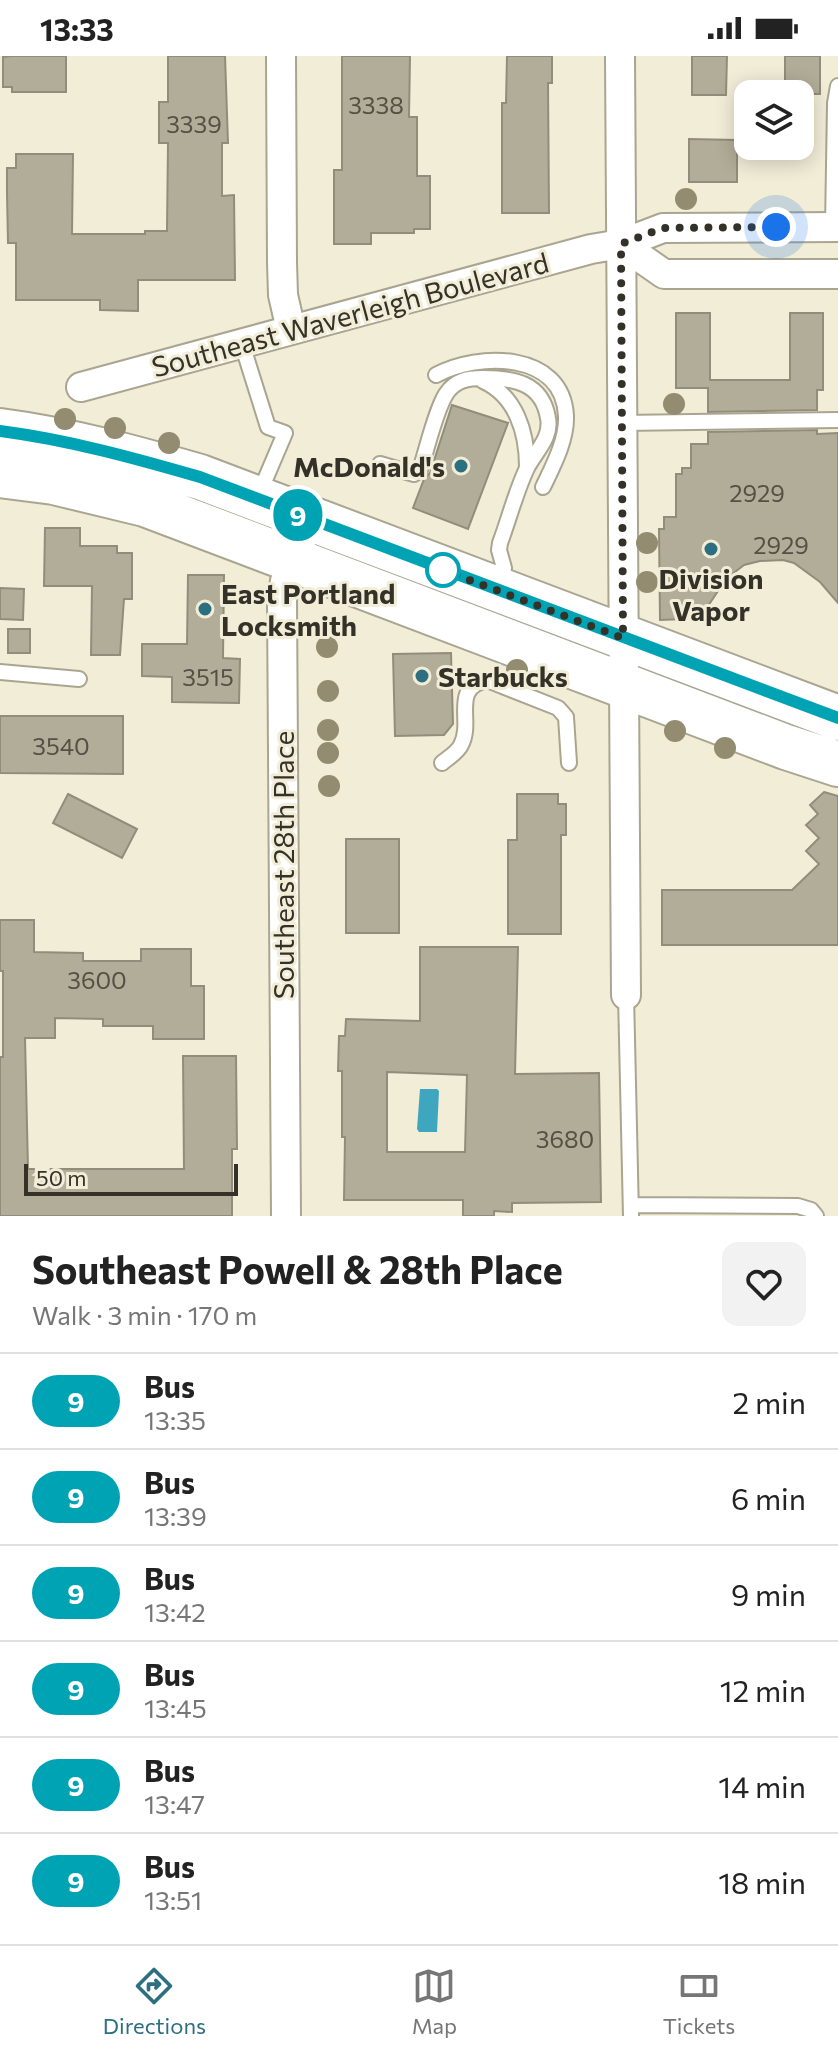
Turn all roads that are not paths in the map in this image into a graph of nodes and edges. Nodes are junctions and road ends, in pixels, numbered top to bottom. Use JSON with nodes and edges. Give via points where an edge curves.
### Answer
{"nodes":[{"id":1,"x":281,"y":56,"type":"edge"},
{"id":2,"x":620,"y":56,"type":"edge"},
{"id":3,"x":838,"y":86,"type":"edge"},
{"id":4,"x":835,"y":227,"type":"edge"},
{"id":5,"x":621,"y":244,"type":"junction"},
{"id":6,"x":838,"y":274,"type":"edge"},
{"id":7,"x":291,"y":330,"type":"junction"},
{"id":8,"x":242,"y":344,"type":"junction"},
{"id":9,"x":436,"y":375,"type":"dead end"},
{"id":10,"x":476,"y":378,"type":"junction"},
{"id":11,"x":81,"y":387,"type":"dead end"},
{"id":12,"x":838,"y":420,"type":"edge"},
{"id":13,"x":622,"y":423,"type":"junction"},
{"id":14,"x":0,"y":431,"type":"edge"},
{"id":15,"x":380,"y":464,"type":"dead end"},
{"id":16,"x":527,"y":467,"type":"junction"},
{"id":17,"x":0,"y":475,"type":"edge"},
{"id":18,"x":543,"y":487,"type":"dead end"},
{"id":19,"x":248,"y":518,"type":"junction"},
{"id":20,"x":310,"y":519,"type":"junction"},
{"id":21,"x":294,"y":559,"type":"junction"},
{"id":22,"x":487,"y":610,"type":"junction"},
{"id":23,"x":623,"y":638,"type":"junction"},
{"id":24,"x":0,"y":672,"type":"edge"},
{"id":25,"x":79,"y":679,"type":"dead end"},
{"id":26,"x":624,"y":685,"type":"junction"},
{"id":27,"x":838,"y":718,"type":"edge"},
{"id":28,"x":442,"y":763,"type":"dead end"},
{"id":29,"x":569,"y":763,"type":"dead end"},
{"id":30,"x":838,"y":764,"type":"edge"},
{"id":31,"x":626,"y":995,"type":"joint"},
{"id":32,"x":631,"y":1210,"type":"edge"},
{"id":33,"x":286,"y":1216,"type":"edge"},
{"id":34,"x":816,"y":1216,"type":"edge"}],
"edges":[{"from":1,"to":7,"type":"street","via":[[283,295]]},
{"from":2,"to":5,"type":"street"},
{"from":3,"to":4,"type":"lane"},
{"from":4,"to":5,"type":"street","name":"Southeast Waverleigh Boulevard","via":[[663,228]]},
{"from":5,"to":6,"type":"street","via":[[664,274]]},
{"from":5,"to":7,"type":"street","name":"Southeast Waverleigh Boulevard"},
{"from":5,"to":13,"type":"street"},
{"from":7,"to":8,"type":"street","name":"Southeast Waverleigh Boulevard"},
{"from":8,"to":11,"type":"street","name":"Southeast Waverleigh Boulevard"},
{"from":8,"to":19,"type":"lane","via":[[268,427],[285,433]]},
{"from":9,"to":18,"type":"lane","via":[[457,365],[514,361],[534,367],[551,382],[561,395],[566,426]]},
{"from":10,"to":15,"type":"lane","via":[[456,383],[446,394],[420,470],[414,474]]},
{"from":10,"to":16,"type":"lane","via":[[499,389],[517,414],[526,440]]},
{"from":10,"to":16,"type":"lane","via":[[513,378],[537,393],[544,405],[548,431]]},
{"from":12,"to":13,"type":"lane"},
{"from":13,"to":23,"type":"street"},
{"from":14,"to":19,"type":"main road","via":[[117,453],[200,477]]},
{"from":16,"to":22,"type":"lane","via":[[500,543],[504,568]]},
{"from":17,"to":19,"type":"main road"},
{"from":19,"to":20,"type":"main road"},
{"from":19,"to":21,"type":"main road"},
{"from":20,"to":21,"type":"street","name":"Southeast 28th Place"},
{"from":20,"to":22,"type":"main road"},
{"from":21,"to":22,"type":"main road"},
{"from":21,"to":33,"type":"street","name":"Southeast 28th Place","via":[[282,600]]},
{"from":22,"to":23,"type":"main road"},
{"from":22,"to":26,"type":"main road"},
{"from":23,"to":26,"type":"street"},
{"from":23,"to":27,"type":"main road"},
{"from":24,"to":25,"type":"lane"},
{"from":26,"to":30,"type":"main road"},
{"from":26,"to":31,"type":"street"},
{"from":28,"to":29,"type":"lane","via":[[461,747],[469,689],[487,680],[558,708],[566,717]]},
{"from":31,"to":32,"type":"lane"},
{"from":32,"to":34,"type":"lane","via":[[798,1206]]}]}
